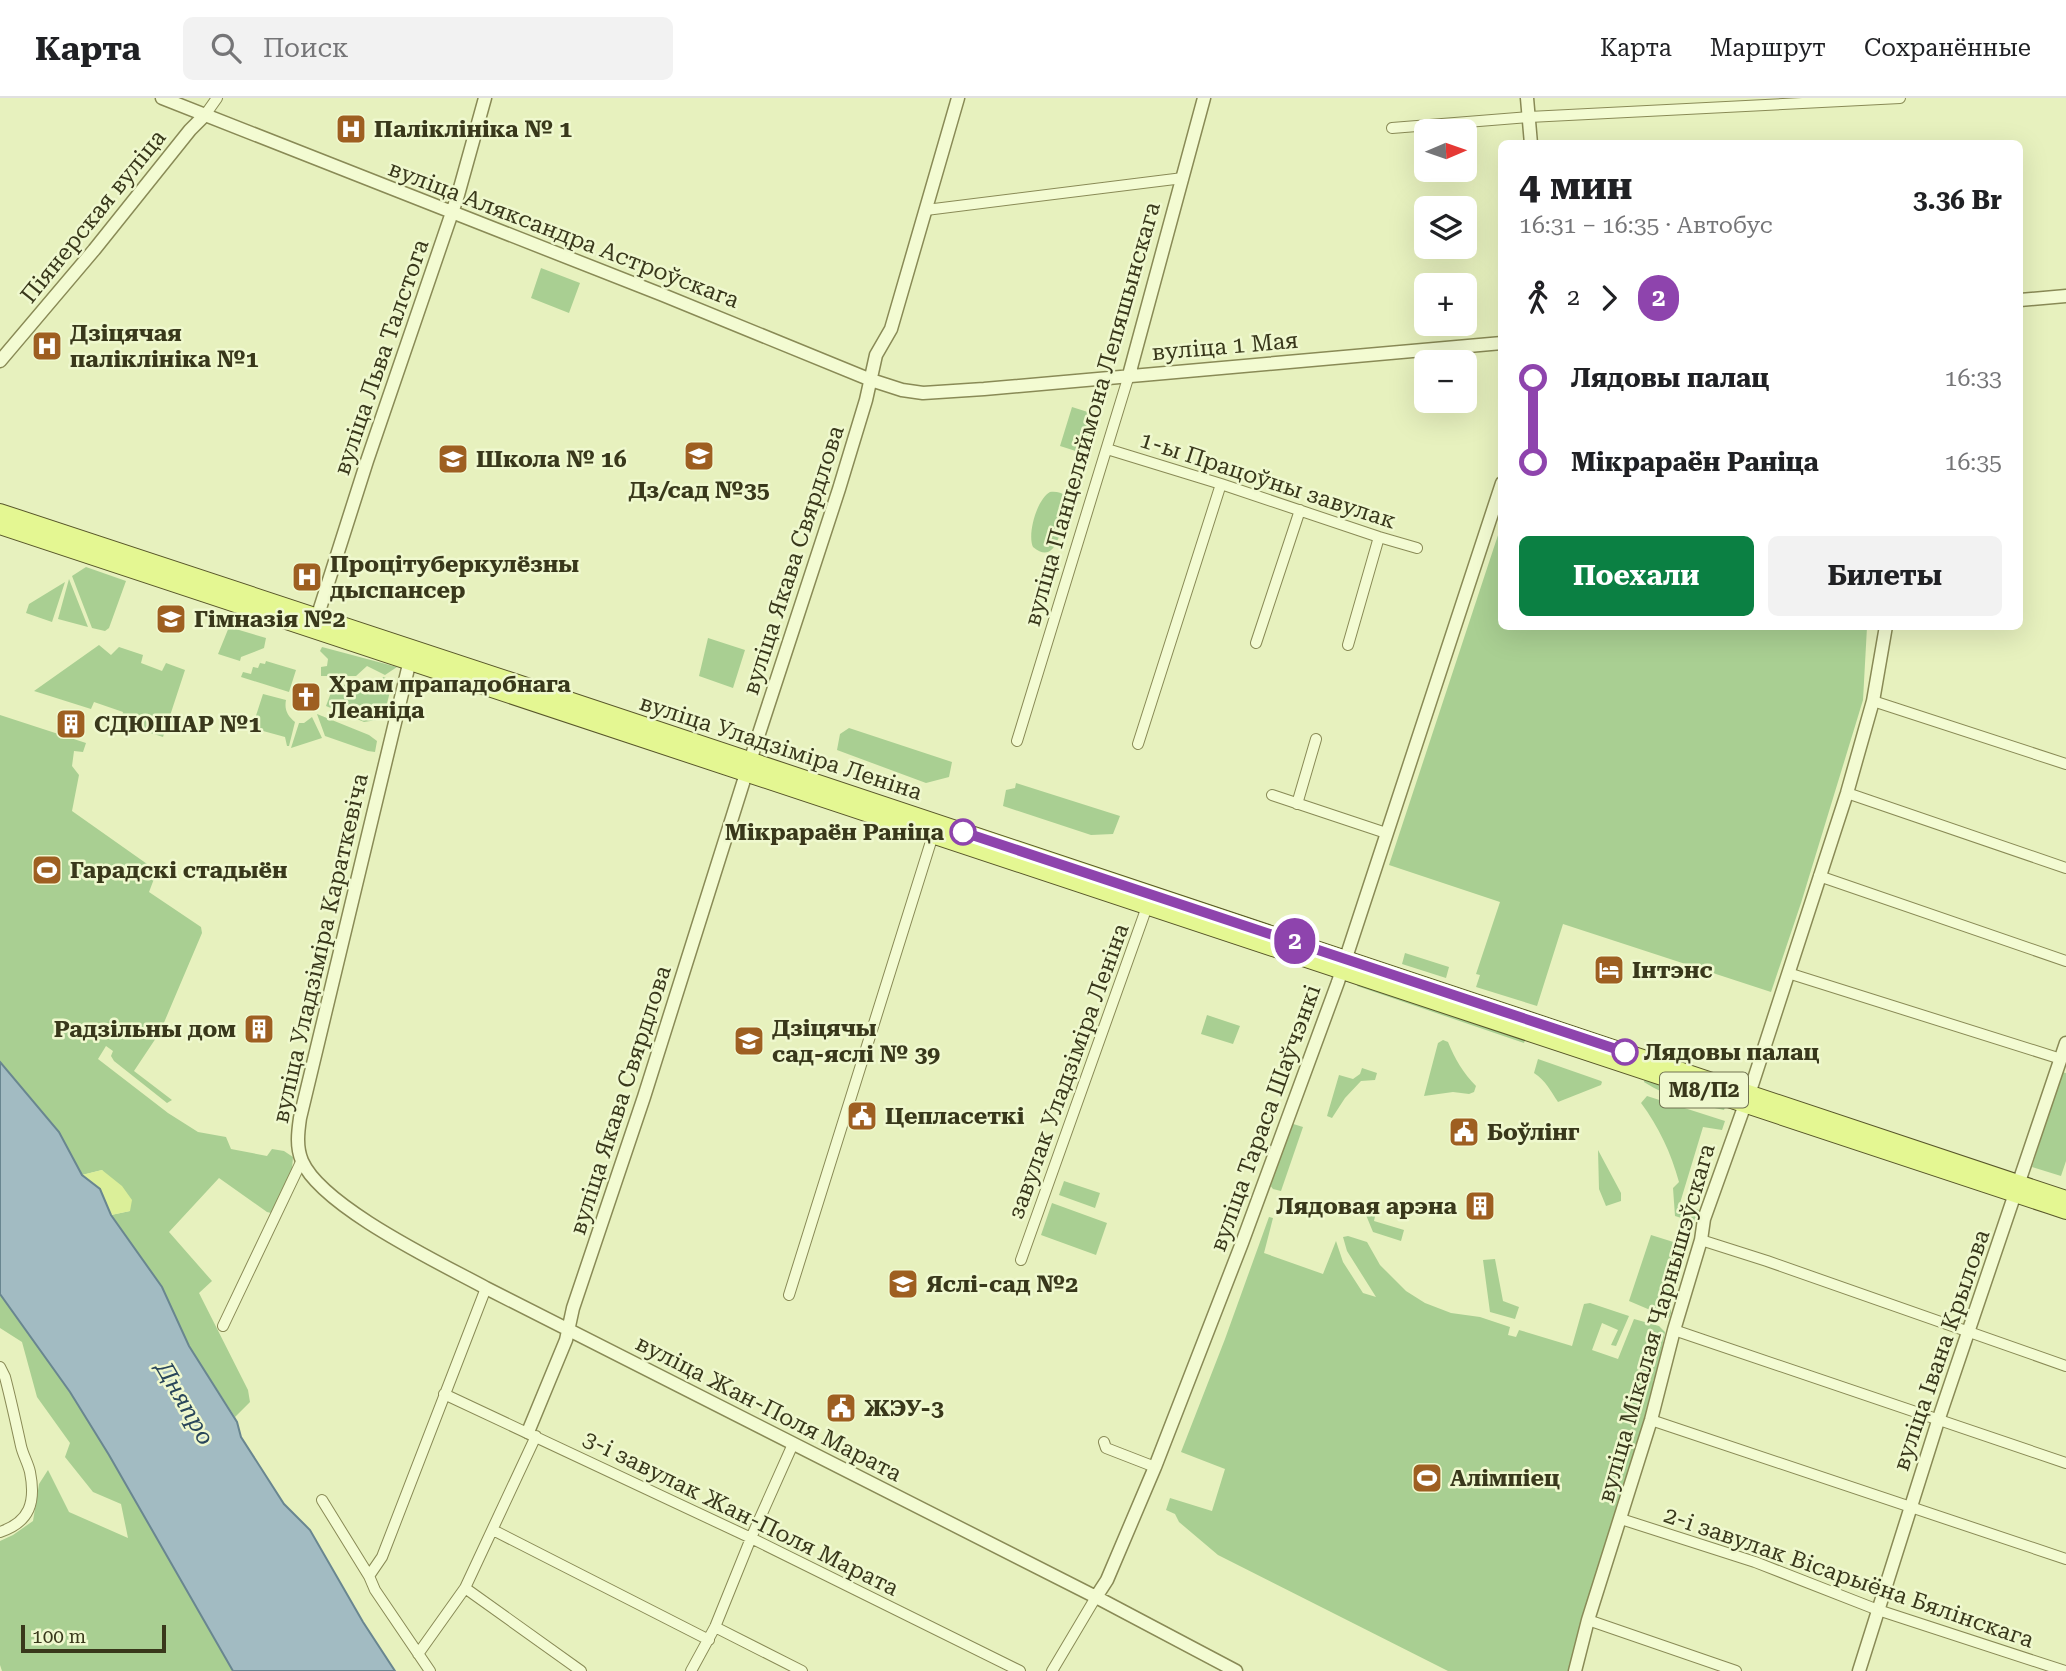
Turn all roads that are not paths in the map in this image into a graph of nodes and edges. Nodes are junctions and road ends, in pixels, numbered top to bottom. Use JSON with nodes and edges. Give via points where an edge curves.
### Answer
{"nodes":[{"id":1,"x":162,"y":98,"type":"edge"},
{"id":2,"x":217,"y":98,"type":"edge"},
{"id":3,"x":485,"y":98,"type":"edge"},
{"id":4,"x":958,"y":98,"type":"edge"},
{"id":5,"x":1204,"y":98,"type":"edge"},
{"id":6,"x":1527,"y":98,"type":"edge"},
{"id":7,"x":1900,"y":98,"type":"edge"},
{"id":8,"x":1884,"y":99,"type":"edge"},
{"id":9,"x":205,"y":115,"type":"junction"},
{"id":10,"x":1529,"y":117,"type":"junction"},
{"id":11,"x":1392,"y":128,"type":"dead end"},
{"id":12,"x":1531,"y":140,"type":"edge"},
{"id":13,"x":1183,"y":178,"type":"junction"},
{"id":14,"x":926,"y":210,"type":"junction"},
{"id":15,"x":452,"y":212,"type":"junction"},
{"id":16,"x":2066,"y":296,"type":"edge"},
{"id":17,"x":2023,"y":300,"type":"edge"},
{"id":18,"x":1498,"y":343,"type":"edge"},
{"id":19,"x":0,"y":361,"type":"edge"},
{"id":20,"x":1129,"y":376,"type":"junction"},
{"id":21,"x":871,"y":380,"type":"junction"},
{"id":22,"x":1107,"y":449,"type":"junction"},
{"id":23,"x":1221,"y":484,"type":"junction"},
{"id":24,"x":1498,"y":495,"type":"edge"},
{"id":25,"x":1300,"y":510,"type":"junction"},
{"id":26,"x":0,"y":512,"type":"edge"},
{"id":27,"x":0,"y":526,"type":"edge"},
{"id":28,"x":1379,"y":537,"type":"junction"},
{"id":29,"x":1417,"y":548,"type":"dead end"},
{"id":30,"x":315,"y":623,"type":"junction"},
{"id":31,"x":1885,"y":630,"type":"edge"},
{"id":32,"x":1256,"y":643,"type":"dead end"},
{"id":33,"x":1348,"y":645,"type":"dead end"},
{"id":34,"x":412,"y":655,"type":"junction"},
{"id":35,"x":1873,"y":701,"type":"junction"},
{"id":36,"x":1316,"y":738,"type":"dead end"},
{"id":37,"x":1017,"y":741,"type":"dead end"},
{"id":38,"x":1138,"y":744,"type":"dead end"},
{"id":39,"x":2066,"y":764,"type":"edge"},
{"id":40,"x":748,"y":767,"type":"junction"},
{"id":41,"x":1847,"y":793,"type":"junction"},
{"id":42,"x":1272,"y":796,"type":"dead end"},
{"id":43,"x":1297,"y":804,"type":"junction"},
{"id":44,"x":1386,"y":833,"type":"junction"},
{"id":45,"x":933,"y":835,"type":"junction"},
{"id":46,"x":2066,"y":868,"type":"edge"},
{"id":47,"x":1819,"y":876,"type":"junction"},
{"id":48,"x":1149,"y":900,"type":"junction"},
{"id":49,"x":2066,"y":961,"type":"edge"},
{"id":50,"x":1344,"y":964,"type":"junction"},
{"id":51,"x":1788,"y":973,"type":"junction"},
{"id":52,"x":2066,"y":1043,"type":"edge"},
{"id":53,"x":2061,"y":1059,"type":"junction"},
{"id":54,"x":1747,"y":1098,"type":"junction"},
{"id":55,"x":302,"y":1160,"type":"junction"},
{"id":56,"x":2018,"y":1189,"type":"junction"},
{"id":57,"x":2066,"y":1199,"type":"edge"},
{"id":58,"x":2066,"y":1211,"type":"edge"},
{"id":59,"x":1701,"y":1240,"type":"junction"},
{"id":60,"x":1021,"y":1261,"type":"dead end"},
{"id":61,"x":486,"y":1288,"type":"junction"},
{"id":62,"x":789,"y":1295,"type":"dead end"},
{"id":63,"x":223,"y":1325,"type":"dead end"},
{"id":64,"x":569,"y":1329,"type":"junction"},
{"id":65,"x":1674,"y":1330,"type":"junction"},
{"id":66,"x":1969,"y":1332,"type":"junction"},
{"id":67,"x":2066,"y":1366,"type":"edge"},
{"id":68,"x":0,"y":1367,"type":"edge"},
{"id":69,"x":444,"y":1394,"type":"junction"},
{"id":70,"x":1651,"y":1420,"type":"junction"},
{"id":71,"x":1938,"y":1421,"type":"junction"},
{"id":72,"x":532,"y":1434,"type":"junction"},
{"id":73,"x":1104,"y":1442,"type":"dead end"},
{"id":74,"x":793,"y":1444,"type":"junction"},
{"id":75,"x":2066,"y":1463,"type":"edge"},
{"id":76,"x":1155,"y":1466,"type":"junction"},
{"id":77,"x":322,"y":1500,"type":"dead end"},
{"id":78,"x":1911,"y":1506,"type":"junction"},
{"id":79,"x":1620,"y":1519,"type":"junction"},
{"id":80,"x":493,"y":1530,"type":"junction"},
{"id":81,"x":0,"y":1532,"type":"edge"},
{"id":82,"x":751,"y":1538,"type":"junction"},
{"id":83,"x":2066,"y":1559,"type":"edge"},
{"id":84,"x":369,"y":1576,"type":"junction"},
{"id":85,"x":465,"y":1588,"type":"junction"},
{"id":86,"x":1096,"y":1597,"type":"junction"},
{"id":87,"x":1878,"y":1610,"type":"junction"},
{"id":88,"x":1588,"y":1620,"type":"junction"},
{"id":89,"x":715,"y":1627,"type":"junction"},
{"id":90,"x":709,"y":1640,"type":"junction"},
{"id":91,"x":418,"y":1654,"type":"junction"},
{"id":92,"x":430,"y":1671,"type":"edge"},
{"id":93,"x":581,"y":1671,"type":"edge"},
{"id":94,"x":691,"y":1671,"type":"edge"},
{"id":95,"x":802,"y":1671,"type":"edge"},
{"id":96,"x":1020,"y":1671,"type":"edge"},
{"id":97,"x":1052,"y":1671,"type":"edge"},
{"id":98,"x":1236,"y":1671,"type":"edge"},
{"id":99,"x":1575,"y":1671,"type":"edge"},
{"id":100,"x":1736,"y":1671,"type":"edge"},
{"id":101,"x":1859,"y":1671,"type":"edge"},
{"id":102,"x":2065,"y":1671,"type":"edge"}],
"edges":[{"from":1,"to":9,"type":"street","name":"вуліца Аляксандра Астроўскага"},
{"from":2,"to":9,"type":"street","name":"Піянерская вуліца"},
{"from":3,"to":15,"type":"street","name":"вуліца Льва Талстога"},
{"from":4,"to":14,"type":"street","name":"вуліца Якава Свярдлова"},
{"from":5,"to":13,"type":"street","name":"вуліца Панцеляймона Лепяшынскага"},
{"from":6,"to":10,"type":"street"},
{"from":7,"to":8,"type":"street"},
{"from":8,"to":10,"type":"street"},
{"from":9,"to":15,"type":"street","name":"вуліца Аляксандра Астроўскага"},
{"from":9,"to":19,"type":"street","name":"Піянерская вуліца"},
{"from":10,"to":11,"type":"street"},
{"from":10,"to":12,"type":"street"},
{"from":13,"to":14,"type":"street"},
{"from":13,"to":20,"type":"street","name":"вуліца Панцеляймона Лепяшынскага"},
{"from":14,"to":21,"type":"street","name":"вуліца Якава Свярдлова"},
{"from":15,"to":21,"type":"street","name":"вуліца Аляксандра Астроўскага"},
{"from":15,"to":30,"type":"street","name":"вуліца Льва Талстога"},
{"from":16,"to":17,"type":"street"},
{"from":18,"to":20,"type":"street","name":"вуліца 1 Мая"},
{"from":20,"to":21,"type":"street","name":"вуліца 1 Мая","via":[[923,393]]},
{"from":20,"to":22,"type":"street","name":"вуліца Панцеляймона Лепяшынскага"},
{"from":21,"to":40,"type":"street","name":"вуліца Якава Свярдлова"},
{"from":22,"to":23,"type":"street","name":"1-ы Працоўны завулак"},
{"from":22,"to":37,"type":"street","name":"вуліца Панцеляймона Лепяшынскага"},
{"from":23,"to":25,"type":"street","name":"1-ы Працоўны завулак"},
{"from":23,"to":38,"type":"street"},
{"from":24,"to":44,"type":"street","name":"вуліца Тараса Шаўчэнкі"},
{"from":25,"to":28,"type":"street","name":"1-ы Працоўны завулак"},
{"from":25,"to":32,"type":"street"},
{"from":26,"to":30,"type":"main road","name":"вуліца Уладзіміра Леніна","number":"М8/П2"},
{"from":27,"to":30,"type":"main road","name":"вуліца Уладзіміра Леніна","number":"М8/П2"},
{"from":28,"to":29,"type":"street","name":"1-ы Працоўны завулак"},
{"from":28,"to":33,"type":"street"},
{"from":30,"to":34,"type":"main road","name":"вуліца Уладзіміра Леніна","number":"М8/П2"},
{"from":31,"to":35,"type":"street","name":"вуліца Мікалая Чарнышэўскага"},
{"from":34,"to":40,"type":"main road","name":"вуліца Уладзіміра Леніна","number":"М8/П2"},
{"from":34,"to":55,"type":"street","name":"вуліца Уладзіміра Караткевіча","via":[[300,1118]]},
{"from":35,"to":39,"type":"street"},
{"from":35,"to":41,"type":"street","name":"вуліца Мікалая Чарнышэўскага"},
{"from":36,"to":43,"type":"street"},
{"from":40,"to":45,"type":"main road","name":"вуліца Уладзіміра Леніна","number":"М8/П2"},
{"from":40,"to":48,"type":"main road","name":"вуліца Уладзіміра Леніна","number":"М8/П2"},
{"from":40,"to":64,"type":"street","name":"вуліца Якава Свярдлова"},
{"from":41,"to":46,"type":"street"},
{"from":41,"to":47,"type":"street","name":"вуліца Мікалая Чарнышэўскага"},
{"from":42,"to":43,"type":"street"},
{"from":43,"to":44,"type":"street"},
{"from":44,"to":50,"type":"street","name":"вуліца Тараса Шаўчэнкі"},
{"from":45,"to":48,"type":"main road","name":"вуліца Уладзіміра Леніна","number":"М8/П2"},
{"from":45,"to":62,"type":"street"},
{"from":47,"to":49,"type":"street"},
{"from":47,"to":51,"type":"street","name":"вуліца Мікалая Чарнышэўскага"},
{"from":48,"to":50,"type":"main road","name":"вуліца Уладзіміра Леніна","number":"М8/П2"},
{"from":48,"to":60,"type":"street","name":"завулак Уладзіміра Леніна"},
{"from":50,"to":54,"type":"main road","name":"вуліца Уладзіміра Леніна","number":"М8/П2"},
{"from":50,"to":76,"type":"street","name":"вуліца Тараса Шаўчэнкі"},
{"from":51,"to":53,"type":"street"},
{"from":51,"to":54,"type":"street","name":"вуліца Мікалая Чарнышэўскага"},
{"from":52,"to":53,"type":"street","name":"вуліца Івана Крылова"},
{"from":53,"to":56,"type":"street","name":"вуліца Івана Крылова"},
{"from":54,"to":56,"type":"main road","name":"вуліца Уладзіміра Леніна","number":"М8/П2"},
{"from":54,"to":59,"type":"street","name":"вуліца Мікалая Чарнышэўскага","via":[[1704,1219]]},
{"from":55,"to":61,"type":"street","name":"вуліца Жан-Поля Марата","via":[[343,1206]]},
{"from":55,"to":63,"type":"street"},
{"from":56,"to":57,"type":"main road","name":"вуліца Уладзіміра Леніна","number":"М8/П2"},
{"from":56,"to":58,"type":"main road","name":"вуліца Уладзіміра Леніна","number":"М8/П2"},
{"from":56,"to":66,"type":"street","name":"вуліца Івана Крылова"},
{"from":59,"to":65,"type":"street","name":"вуліца Мікалая Чарнышэўскага"},
{"from":59,"to":66,"type":"street"},
{"from":61,"to":64,"type":"street","name":"вуліца Жан-Поля Марата"},
{"from":61,"to":69,"type":"street"},
{"from":64,"to":72,"type":"street","name":"вуліца Якава Свярдлова"},
{"from":64,"to":74,"type":"street","name":"вуліца Жан-Поля Марата"},
{"from":65,"to":70,"type":"street","name":"вуліца Мікалая Чарнышэўскага"},
{"from":65,"to":71,"type":"street"},
{"from":66,"to":67,"type":"street"},
{"from":66,"to":71,"type":"street","name":"вуліца Івана Крылова"},
{"from":68,"to":81,"type":"street","via":[[32,1488],[24,1518]]},
{"from":69,"to":72,"type":"street","name":"3-і завулак Жан-Поля Марата"},
{"from":69,"to":84,"type":"street","via":[[382,1557]]},
{"from":70,"to":78,"type":"street"},
{"from":70,"to":79,"type":"street","name":"вуліца Мікалая Чарнышэўскага"},
{"from":71,"to":75,"type":"street"},
{"from":71,"to":78,"type":"street","name":"вуліца Івана Крылова"},
{"from":72,"to":80,"type":"street","name":"вуліца Якава Свярдлова"},
{"from":72,"to":82,"type":"street","name":"3-і завулак Жан-Поля Марата"},
{"from":73,"to":76,"type":"street","via":[[1106,1448]]},
{"from":74,"to":82,"type":"street"},
{"from":74,"to":86,"type":"street","name":"вуліца Жан-Поля Марата"},
{"from":76,"to":86,"type":"street","name":"вуліца Тараса Шаўчэнкі"},
{"from":77,"to":84,"type":"street"},
{"from":78,"to":83,"type":"street"},
{"from":78,"to":87,"type":"street","name":"вуліца Івана Крылова"},
{"from":79,"to":87,"type":"street","name":"2-і завулак Вісарыёна Бялінскага","via":[[1755,1562]]},
{"from":79,"to":88,"type":"street","name":"вуліца Мікалая Чарнышэўскага"},
{"from":80,"to":85,"type":"street","name":"вуліца Якава Свярдлова"},
{"from":80,"to":90,"type":"street"},
{"from":82,"to":89,"type":"street"},
{"from":82,"to":96,"type":"street","name":"3-і завулак Жан-Поля Марата"},
{"from":84,"to":91,"type":"street"},
{"from":85,"to":91,"type":"street","name":"вуліца Якава Свярдлова"},
{"from":85,"to":93,"type":"street"},
{"from":86,"to":97,"type":"street","name":"вуліца Тараса Шаўчэнкі"},
{"from":86,"to":98,"type":"street","name":"вуліца Жан-Поля Марата"},
{"from":87,"to":101,"type":"street","name":"вуліца Івана Крылова"},
{"from":87,"to":102,"type":"street","name":"2-і завулак Вісарыёна Бялінскага"},
{"from":88,"to":99,"type":"street","name":"вуліца Мікалая Чарнышэўскага"},
{"from":88,"to":100,"type":"street"},
{"from":89,"to":90,"type":"street"},
{"from":89,"to":95,"type":"street"},
{"from":90,"to":94,"type":"street"},
{"from":91,"to":92,"type":"street"}]}
